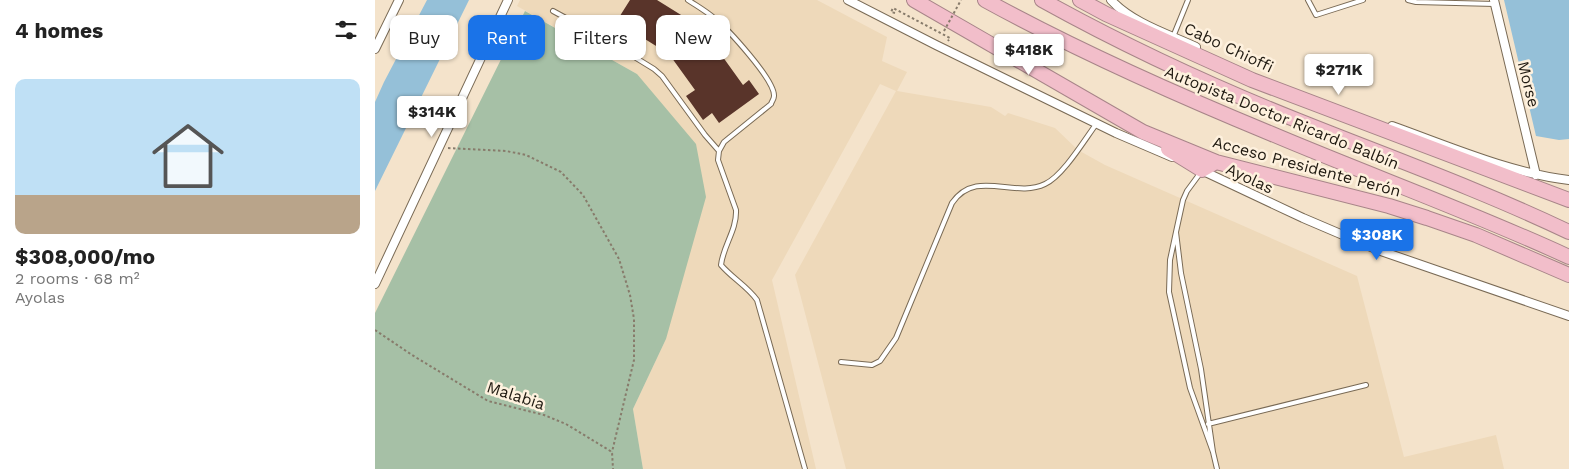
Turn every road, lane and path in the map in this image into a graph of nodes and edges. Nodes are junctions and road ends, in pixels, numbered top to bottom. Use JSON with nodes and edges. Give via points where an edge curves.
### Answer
{"nodes":[{"id":1,"x":399,"y":0,"type":"edge"},
{"id":2,"x":509,"y":0,"type":"edge"},
{"id":3,"x":688,"y":0,"type":"edge"},
{"id":4,"x":848,"y":0,"type":"edge"},
{"id":5,"x":914,"y":0,"type":"edge"},
{"id":6,"x":961,"y":0,"type":"edge"},
{"id":7,"x":985,"y":0,"type":"edge"},
{"id":8,"x":1042,"y":0,"type":"edge"},
{"id":9,"x":1079,"y":0,"type":"edge"},
{"id":10,"x":1111,"y":0,"type":"edge"},
{"id":11,"x":1188,"y":0,"type":"edge"},
{"id":12,"x":1308,"y":0,"type":"edge"},
{"id":13,"x":1363,"y":0,"type":"edge"},
{"id":14,"x":1408,"y":0,"type":"edge"},
{"id":15,"x":1495,"y":2,"type":"edge"},
{"id":16,"x":553,"y":11,"type":"dead end"},
{"id":17,"x":899,"y":16,"type":"dead end"},
{"id":18,"x":943,"y":32,"type":"junction"},
{"id":19,"x":1173,"y":37,"type":"junction"},
{"id":20,"x":936,"y":45,"type":"junction"},
{"id":21,"x":375,"y":49,"type":"edge"},
{"id":22,"x":1097,"y":123,"type":"junction"},
{"id":23,"x":1143,"y":132,"type":"junction"},
{"id":24,"x":441,"y":146,"type":"junction"},
{"id":25,"x":719,"y":151,"type":"junction"},
{"id":26,"x":1215,"y":162,"type":"junction"},
{"id":27,"x":1202,"y":170,"type":"junction"},
{"id":28,"x":1537,"y":175,"type":"junction"},
{"id":29,"x":1569,"y":180,"type":"edge"},
{"id":30,"x":1569,"y":200,"type":"edge"},
{"id":31,"x":1176,"y":232,"type":"junction"},
{"id":32,"x":1569,"y":232,"type":"edge"},
{"id":33,"x":1569,"y":257,"type":"edge"},
{"id":34,"x":1569,"y":274,"type":"edge"},
{"id":35,"x":375,"y":284,"type":"edge"},
{"id":36,"x":1568,"y":315,"type":"edge"},
{"id":37,"x":1569,"y":324,"type":"edge"},
{"id":38,"x":375,"y":330,"type":"edge"},
{"id":39,"x":841,"y":362,"type":"dead end"},
{"id":40,"x":1366,"y":385,"type":"dead end"},
{"id":41,"x":1209,"y":424,"type":"junction"},
{"id":42,"x":1203,"y":425,"type":"junction"},
{"id":43,"x":612,"y":452,"type":"junction"},
{"id":44,"x":1213,"y":452,"type":"junction"},
{"id":45,"x":613,"y":469,"type":"edge"},
{"id":46,"x":805,"y":469,"type":"edge"},
{"id":47,"x":1217,"y":469,"type":"edge"}],
"edges":[{"from":1,"to":21,"type":"street"},
{"from":2,"to":24,"type":"street"},
{"from":3,"to":25,"type":"lane","via":[[733,36],[756,64],[774,96],[771,104],[724,142]]},
{"from":4,"to":20,"type":"street","name":"Ayolas"},
{"from":5,"to":23,"type":"highway","name":"Acceso Presidente Perón"},
{"from":6,"to":18,"type":"path","bridge":true},
{"from":7,"to":33,"type":"highway","name":"Autopista Doctor Ricardo Balbín","via":[[1156,84]]},
{"from":8,"to":32,"type":"highway","name":"Autopista Doctor Ricardo Balbín","via":[[1095,30],[1194,76],[1523,210]]},
{"from":9,"to":30,"type":"highway","via":[[1252,80]]},
{"from":10,"to":19,"type":"street","name":"Cabo Chioffi","via":[[1130,16]]},
{"from":11,"to":19,"type":"lane"},
{"from":12,"to":13,"type":"lane","via":[[1316,15]]},
{"from":14,"to":15,"type":"lane"},
{"from":15,"to":28,"type":"street","name":"Morse"},
{"from":16,"to":25,"type":"lane","via":[[654,69]]},
{"from":17,"to":18,"type":"path","via":[[891,12],[893,8]]},
{"from":18,"to":20,"type":"path","via":[[950,38],[948,42],[940,38]]},
{"from":19,"to":28,"type":"street","name":"Cabo Chioffi","via":[[1287,89]]},
{"from":20,"to":22,"type":"street","name":"Ayolas"},
{"from":22,"to":27,"type":"street","name":"Ayolas"},
{"from":22,"to":39,"type":"lane","via":[[1057,176],[1046,184],[1036,187],[977,185],[957,196],[896,338],[880,361],[872,365]]},
{"from":23,"to":26,"type":"highway","name":"Acceso Presidente Perón"},
{"from":23,"to":27,"type":"highway"},
{"from":24,"to":35,"type":"street"},
{"from":24,"to":43,"type":"path","via":[[526,155],[561,172],[583,195],[619,259],[635,319],[634,360]]},
{"from":25,"to":46,"type":"lane","via":[[718,160],[737,219],[721,265],[757,300]]},
{"from":26,"to":27,"type":"highway"},
{"from":26,"to":34,"type":"highway","name":"Acceso Presidente Perón","via":[[1427,218]]},
{"from":27,"to":31,"type":"lane","via":[[1183,200]]},
{"from":27,"to":36,"type":"street","name":"Ayolas","via":[[1378,250]]},
{"from":28,"to":29,"type":"street","name":"Cabo Chioffi"},
{"from":31,"to":41,"type":"lane"},
{"from":31,"to":42,"type":"lane","via":[[1169,292],[1185,368]]},
{"from":36,"to":37,"type":"street"},
{"from":38,"to":43,"type":"path","name":"Malabia","via":[[488,401],[566,424]]},
{"from":40,"to":41,"type":"lane"},
{"from":41,"to":42,"type":"lane"},
{"from":41,"to":44,"type":"lane"},
{"from":42,"to":44,"type":"lane"},
{"from":43,"to":45,"type":"path"},
{"from":44,"to":47,"type":"lane"}]}
